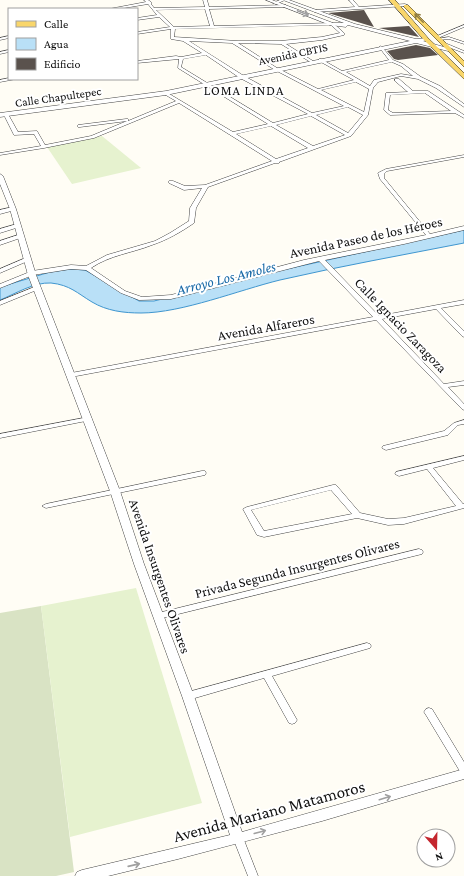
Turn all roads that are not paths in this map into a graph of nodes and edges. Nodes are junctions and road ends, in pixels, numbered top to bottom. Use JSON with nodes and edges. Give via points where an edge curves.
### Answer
{"nodes":[{"id":1,"x":146,"y":0,"type":"edge"},
{"id":2,"x":205,"y":0,"type":"edge"},
{"id":3,"x":268,"y":0,"type":"edge"},
{"id":4,"x":284,"y":0,"type":"edge"},
{"id":5,"x":351,"y":0,"type":"edge"},
{"id":6,"x":392,"y":0,"type":"edge"},
{"id":7,"x":275,"y":2,"type":"junction"},
{"id":8,"x":150,"y":3,"type":"junction"},
{"id":9,"x":398,"y":3,"type":"edge"},
{"id":10,"x":285,"y":6,"type":"junction"},
{"id":11,"x":118,"y":8,"type":"edge"},
{"id":12,"x":207,"y":8,"type":"junction"},
{"id":13,"x":358,"y":8,"type":"junction"},
{"id":14,"x":153,"y":9,"type":"junction"},
{"id":15,"x":316,"y":11,"type":"junction"},
{"id":16,"x":160,"y":16,"type":"junction"},
{"id":17,"x":138,"y":19,"type":"edge"},
{"id":18,"x":342,"y":23,"type":"junction"},
{"id":19,"x":332,"y":24,"type":"junction"},
{"id":20,"x":464,"y":26,"type":"edge"},
{"id":21,"x":212,"y":27,"type":"junction"},
{"id":22,"x":173,"y":28,"type":"junction"},
{"id":23,"x":138,"y":33,"type":"edge"},
{"id":24,"x":182,"y":39,"type":"junction"},
{"id":25,"x":426,"y":39,"type":"junction"},
{"id":26,"x":231,"y":41,"type":"junction"},
{"id":27,"x":416,"y":41,"type":"junction"},
{"id":28,"x":442,"y":42,"type":"junction"},
{"id":29,"x":282,"y":43,"type":"junction"},
{"id":30,"x":464,"y":43,"type":"edge"},
{"id":31,"x":432,"y":45,"type":"junction"},
{"id":32,"x":381,"y":48,"type":"junction"},
{"id":33,"x":464,"y":52,"type":"edge"},
{"id":34,"x":206,"y":54,"type":"junction"},
{"id":35,"x":181,"y":58,"type":"junction"},
{"id":36,"x":320,"y":60,"type":"junction"},
{"id":37,"x":392,"y":61,"type":"junction"},
{"id":38,"x":138,"y":62,"type":"edge"},
{"id":39,"x":312,"y":62,"type":"junction"},
{"id":40,"x":464,"y":65,"type":"edge"},
{"id":41,"x":276,"y":69,"type":"junction"},
{"id":42,"x":407,"y":69,"type":"junction"},
{"id":43,"x":342,"y":72,"type":"junction"},
{"id":44,"x":242,"y":77,"type":"junction"},
{"id":45,"x":464,"y":77,"type":"edge"},
{"id":46,"x":399,"y":78,"type":"junction"},
{"id":47,"x":419,"y":78,"type":"junction"},
{"id":48,"x":356,"y":81,"type":"junction"},
{"id":49,"x":205,"y":84,"type":"junction"},
{"id":50,"x":371,"y":88,"type":"junction"},
{"id":51,"x":317,"y":90,"type":"junction"},
{"id":52,"x":411,"y":92,"type":"junction"},
{"id":53,"x":166,"y":93,"type":"junction"},
{"id":54,"x":178,"y":102,"type":"junction"},
{"id":55,"x":348,"y":106,"type":"junction"},
{"id":56,"x":464,"y":106,"type":"edge"},
{"id":57,"x":455,"y":112,"type":"junction"},
{"id":58,"x":3,"y":115,"type":"edge"},
{"id":59,"x":312,"y":115,"type":"junction"},
{"id":60,"x":366,"y":115,"type":"junction"},
{"id":61,"x":464,"y":117,"type":"edge"},
{"id":62,"x":136,"y":119,"type":"junction"},
{"id":63,"x":273,"y":124,"type":"junction"},
{"id":64,"x":80,"y":126,"type":"dead end"},
{"id":65,"x":232,"y":134,"type":"junction"},
{"id":66,"x":349,"y":135,"type":"junction"},
{"id":67,"x":44,"y":147,"type":"junction"},
{"id":68,"x":312,"y":148,"type":"junction"},
{"id":69,"x":0,"y":154,"type":"edge"},
{"id":70,"x":464,"y":156,"type":"edge"},
{"id":71,"x":276,"y":162,"type":"junction"},
{"id":72,"x":0,"y":176,"type":"edge"},
{"id":73,"x":171,"y":182,"type":"dead end"},
{"id":74,"x":206,"y":186,"type":"junction"},
{"id":75,"x":13,"y":209,"type":"junction"},
{"id":76,"x":0,"y":212,"type":"edge"},
{"id":77,"x":17,"y":226,"type":"junction"},
{"id":78,"x":464,"y":228,"type":"edge"},
{"id":79,"x":0,"y":231,"type":"edge"},
{"id":80,"x":21,"y":236,"type":"junction"},
{"id":81,"x":429,"y":236,"type":"junction"},
{"id":82,"x":0,"y":243,"type":"edge"},
{"id":83,"x":28,"y":259,"type":"junction"},
{"id":84,"x":322,"y":260,"type":"junction"},
{"id":85,"x":87,"y":268,"type":"junction"},
{"id":86,"x":0,"y":271,"type":"edge"},
{"id":87,"x":32,"y":274,"type":"junction"},
{"id":88,"x":1,"y":283,"type":"edge"},
{"id":89,"x":37,"y":287,"type":"junction"},
{"id":90,"x":464,"y":302,"type":"edge"},
{"id":91,"x":0,"y":303,"type":"edge"},
{"id":92,"x":437,"y":307,"type":"junction"},
{"id":93,"x":379,"y":318,"type":"junction"},
{"id":94,"x":464,"y":335,"type":"edge"},
{"id":95,"x":72,"y":375,"type":"junction"},
{"id":96,"x":464,"y":383,"type":"edge"},
{"id":97,"x":443,"y":386,"type":"junction"},
{"id":98,"x":464,"y":408,"type":"edge"},
{"id":99,"x":89,"y":419,"type":"junction"},
{"id":100,"x":464,"y":422,"type":"edge"},
{"id":101,"x":0,"y":436,"type":"edge"},
{"id":102,"x":386,"y":448,"type":"dead end"},
{"id":103,"x":464,"y":458,"type":"edge"},
{"id":104,"x":428,"y":467,"type":"junction"},
{"id":105,"x":202,"y":473,"type":"dead end"},
{"id":106,"x":399,"y":474,"type":"dead end"},
{"id":107,"x":116,"y":491,"type":"junction"},
{"id":108,"x":46,"y":506,"type":"dead end"},
{"id":109,"x":462,"y":506,"type":"edge"},
{"id":110,"x":357,"y":514,"type":"junction"},
{"id":111,"x":419,"y":552,"type":"dead end"},
{"id":112,"x":158,"y":616,"type":"junction"},
{"id":113,"x":367,"y":646,"type":"dead end"},
{"id":114,"x":266,"y":674,"type":"junction"},
{"id":115,"x":188,"y":696,"type":"junction"},
{"id":116,"x":429,"y":712,"type":"dead end"},
{"id":117,"x":292,"y":720,"type":"dead end"},
{"id":118,"x":464,"y":770,"type":"edge"},
{"id":119,"x":464,"y":774,"type":"edge"},
{"id":120,"x":238,"y":838,"type":"junction"},
{"id":121,"x":82,"y":876,"type":"edge"},
{"id":122,"x":253,"y":876,"type":"edge"}],
"edges":[{"from":1,"to":8,"type":"street"},
{"from":2,"to":12,"type":"street"},
{"from":3,"to":7,"type":"street"},
{"from":4,"to":7,"type":"street"},
{"from":4,"to":15,"type":"street"},
{"from":5,"to":13,"type":"street"},
{"from":6,"to":9,"type":"main road"},
{"from":7,"to":10,"type":"street"},
{"from":8,"to":11,"type":"street"},
{"from":8,"to":14,"type":"street"},
{"from":9,"to":13,"type":"street"},
{"from":9,"to":25,"type":"main road"},
{"from":28,"to":9,"type":"main road","one_way":true,"via":[[405,5]]},
{"from":10,"to":12,"type":"street"},
{"from":10,"to":19,"type":"street","one_way":true},
{"from":12,"to":14,"type":"street"},
{"from":12,"to":21,"type":"street"},
{"from":13,"to":15,"type":"street"},
{"from":14,"to":16,"type":"street"},
{"from":15,"to":18,"type":"street"},
{"from":16,"to":17,"type":"street"},
{"from":16,"to":22,"type":"street"},
{"from":18,"to":19,"type":"street"},
{"from":18,"to":27,"type":"street"},
{"from":19,"to":21,"type":"street"},
{"from":19,"to":29,"type":"street","via":[[343,34]]},
{"from":20,"to":28,"type":"street"},
{"from":21,"to":22,"type":"street"},
{"from":22,"to":23,"type":"street"},
{"from":22,"to":24,"type":"street","via":[[172,38]]},
{"from":24,"to":26,"type":"street"},
{"from":24,"to":34,"type":"street"},
{"from":25,"to":27,"type":"street","name":"Avenida CBTIS"},
{"from":25,"to":28,"type":"main road","via":[[428,37]]},
{"from":25,"to":31,"type":"main road"},
{"from":26,"to":29,"type":"street"},
{"from":26,"to":41,"type":"street"},
{"from":27,"to":31,"type":"street"},
{"from":27,"to":32,"type":"street","name":"Avenida CBTIS"},
{"from":28,"to":30,"type":"street","via":[[449,38]]},
{"from":28,"to":31,"type":"main road"},
{"from":28,"to":33,"type":"street"},
{"from":28,"to":33,"type":"street"},
{"from":28,"to":40,"type":"main road"},
{"from":29,"to":39,"type":"street"},
{"from":31,"to":45,"type":"main road"},
{"from":32,"to":36,"type":"street","name":"Avenida CBTIS"},
{"from":32,"to":37,"type":"street"},
{"from":34,"to":35,"type":"street"},
{"from":34,"to":44,"type":"street"},
{"from":35,"to":38,"type":"street"},
{"from":35,"to":49,"type":"street","via":[[179,67]]},
{"from":36,"to":39,"type":"street","name":"Avenida CBTIS"},
{"from":36,"to":43,"type":"street"},
{"from":37,"to":42,"type":"street"},
{"from":37,"to":43,"type":"street"},
{"from":39,"to":41,"type":"street","name":"Avenida CBTIS"},
{"from":41,"to":44,"type":"street","name":"Avenida CBTIS"},
{"from":41,"to":51,"type":"street"},
{"from":42,"to":46,"type":"street"},
{"from":42,"to":47,"type":"street"},
{"from":43,"to":48,"type":"street"},
{"from":44,"to":49,"type":"street","name":"Avenida CBTIS"},
{"from":44,"to":59,"type":"street"},
{"from":46,"to":47,"type":"street"},
{"from":46,"to":50,"type":"street","via":[[376,81]]},
{"from":46,"to":52,"type":"street"},
{"from":47,"to":56,"type":"street","via":[[438,87]]},
{"from":48,"to":50,"type":"street"},
{"from":48,"to":51,"type":"street"},
{"from":49,"to":53,"type":"street","name":"Avenida CBTIS"},
{"from":49,"to":63,"type":"street"},
{"from":50,"to":60,"type":"street"},
{"from":51,"to":55,"type":"street"},
{"from":52,"to":57,"type":"street","via":[[426,92],[433,95]]},
{"from":52,"to":57,"type":"street","via":[[388,94],[386,110],[398,115]]},
{"from":53,"to":54,"type":"street"},
{"from":53,"to":58,"type":"street","name":"Calle Chapultepec"},
{"from":54,"to":62,"type":"street"},
{"from":54,"to":65,"type":"street"},
{"from":55,"to":59,"type":"street"},
{"from":55,"to":60,"type":"street"},
{"from":57,"to":61,"type":"street"},
{"from":58,"to":67,"type":"street","via":[[17,134],[34,132]]},
{"from":59,"to":63,"type":"street"},
{"from":59,"to":66,"type":"street"},
{"from":60,"to":66,"type":"street"},
{"from":62,"to":64,"type":"street"},
{"from":62,"to":67,"type":"street","via":[[92,137]]},
{"from":63,"to":65,"type":"street"},
{"from":63,"to":68,"type":"street"},
{"from":65,"to":71,"type":"street"},
{"from":66,"to":68,"type":"street"},
{"from":67,"to":69,"type":"street"},
{"from":68,"to":71,"type":"street"},
{"from":70,"to":81,"type":"street","via":[[381,173],[382,178]]},
{"from":71,"to":74,"type":"street"},
{"from":72,"to":75,"type":"street"},
{"from":73,"to":74,"type":"street","via":[[184,188]]},
{"from":74,"to":85,"type":"street","via":[[193,208],[192,222],[173,235],[98,259]]},
{"from":75,"to":76,"type":"street"},
{"from":75,"to":77,"type":"street"},
{"from":77,"to":79,"type":"street"},
{"from":77,"to":80,"type":"street"},
{"from":78,"to":81,"type":"street","name":"Avenida Paseo de los Héroes"},
{"from":80,"to":82,"type":"street"},
{"from":80,"to":83,"type":"street"},
{"from":81,"to":84,"type":"street","name":"Avenida Paseo de los Héroes"},
{"from":83,"to":86,"type":"street"},
{"from":83,"to":87,"type":"street"},
{"from":84,"to":85,"type":"street","name":"Avenida Paseo de los Héroes","via":[[154,299],[141,299],[123,292]]},
{"from":84,"to":93,"type":"street","name":"Calle Ignacio Zaragoza"},
{"from":85,"to":87,"type":"street","via":[[71,267]]},
{"from":87,"to":88,"type":"street"},
{"from":87,"to":89,"type":"street","name":"Avenida Insurgentes Olivares"},
{"from":89,"to":91,"type":"street"},
{"from":89,"to":95,"type":"street","name":"Avenida Insurgentes Olivares"},
{"from":90,"to":92,"type":"street","name":"Avenida Alfareros"},
{"from":92,"to":93,"type":"street","name":"Avenida Alfareros"},
{"from":92,"to":94,"type":"street"},
{"from":93,"to":95,"type":"street","name":"Avenida Alfareros"},
{"from":93,"to":97,"type":"street","name":"Calle Ignacio Zaragoza"},
{"from":95,"to":99,"type":"street","name":"Avenida Insurgentes Olivares"},
{"from":96,"to":97,"type":"street"},
{"from":97,"to":98,"type":"street","name":"Calle Ignacio Zaragoza"},
{"from":99,"to":101,"type":"street"},
{"from":99,"to":107,"type":"street","name":"Avenida Insurgentes Olivares"},
{"from":100,"to":102,"type":"street","via":[[456,424],[446,433]]},
{"from":103,"to":104,"type":"street"},
{"from":104,"to":106,"type":"street"},
{"from":104,"to":109,"type":"street"},
{"from":105,"to":107,"type":"street"},
{"from":107,"to":108,"type":"street"},
{"from":107,"to":112,"type":"street","name":"Avenida Insurgentes Olivares"},
{"from":109,"to":110,"type":"street","via":[[404,521],[388,522]]},
{"from":110,"to":110,"type":"street","via":[[333,487],[246,509],[260,533],[264,534]]},
{"from":111,"to":112,"type":"street","name":"Privada Segunda Insurgentes Olivares"},
{"from":112,"to":115,"type":"street","name":"Avenida Insurgentes Olivares"},
{"from":113,"to":114,"type":"street"},
{"from":114,"to":115,"type":"street"},
{"from":114,"to":117,"type":"street"},
{"from":115,"to":120,"type":"street","name":"Avenida Insurgentes Olivares"},
{"from":116,"to":118,"type":"street"},
{"from":120,"to":119,"type":"street","name":"Avenida Mariano Matamoros","one_way":true,"via":[[349,809]]},
{"from":121,"to":120,"type":"street","name":"Avenida Mariano Matamoros","one_way":true},
{"from":120,"to":122,"type":"street","name":"Avenida Insurgentes Olivares"}]}
